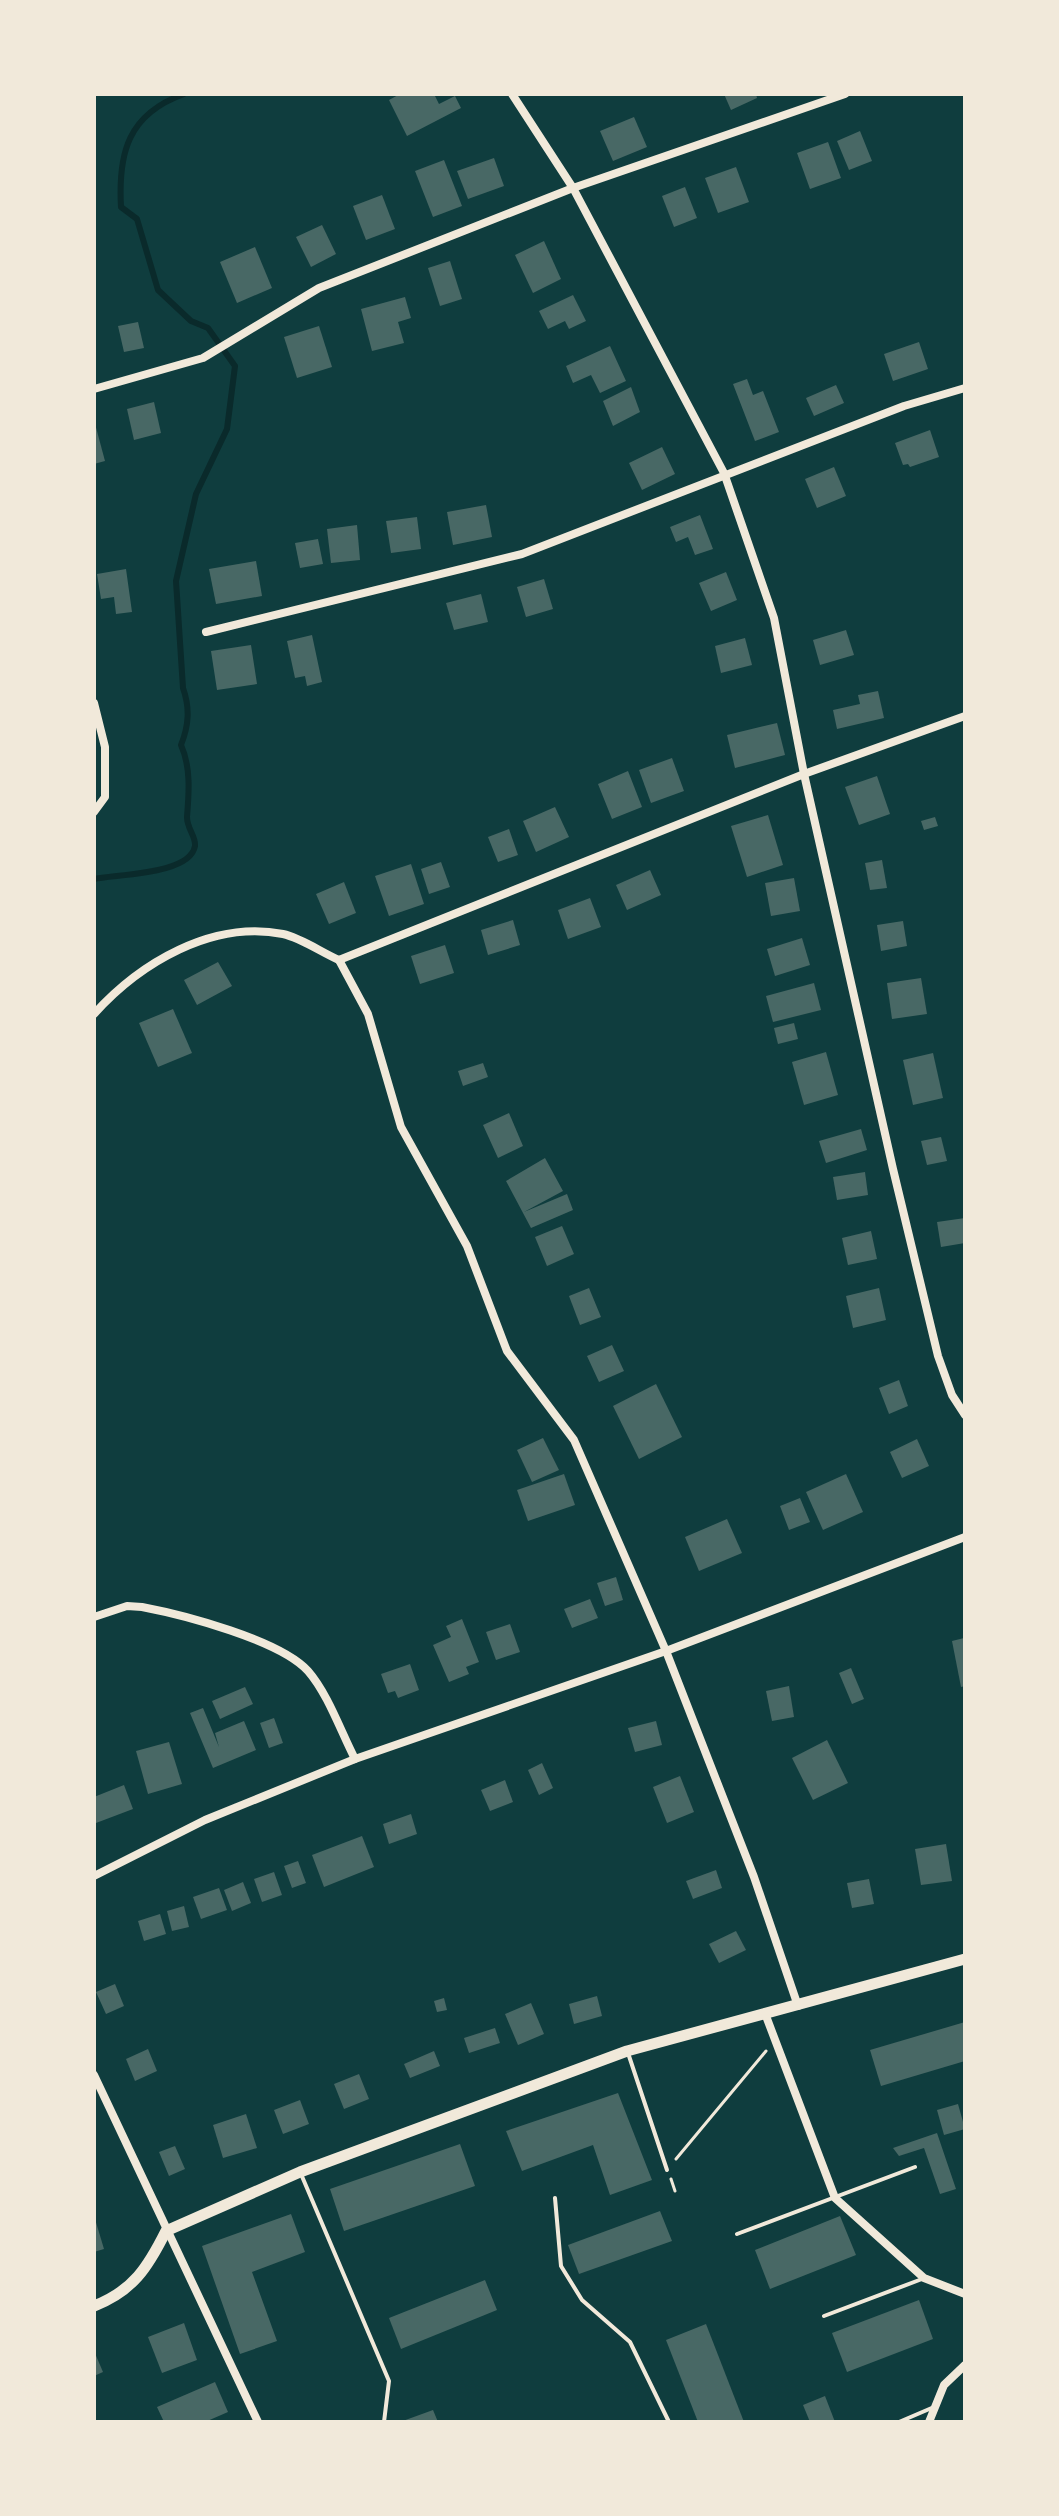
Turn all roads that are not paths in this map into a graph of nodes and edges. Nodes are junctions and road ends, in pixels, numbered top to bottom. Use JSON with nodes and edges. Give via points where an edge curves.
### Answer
{"nodes":[{"id":1,"x":512,"y":94,"type":"edge"},
{"id":2,"x":845,"y":94,"type":"edge"},
{"id":3,"x":573,"y":188,"type":"junction"},
{"id":4,"x":965,"y":388,"type":"edge"},
{"id":5,"x":94,"y":389,"type":"edge"},
{"id":6,"x":724,"y":473,"type":"junction"},
{"id":7,"x":206,"y":632,"type":"dead end"},
{"id":8,"x":94,"y":703,"type":"edge"},
{"id":9,"x":965,"y":716,"type":"edge"},
{"id":10,"x":804,"y":774,"type":"junction"},
{"id":11,"x":94,"y":812,"type":"edge"},
{"id":12,"x":339,"y":960,"type":"junction"},
{"id":13,"x":94,"y":1014,"type":"edge"},
{"id":14,"x":965,"y":1415,"type":"edge"},
{"id":15,"x":965,"y":1537,"type":"edge"},
{"id":16,"x":94,"y":1617,"type":"edge"},
{"id":17,"x":666,"y":1651,"type":"junction"},
{"id":18,"x":355,"y":1759,"type":"junction"},
{"id":19,"x":94,"y":1876,"type":"edge"},
{"id":20,"x":965,"y":1959,"type":"edge"},
{"id":21,"x":798,"y":2007,"type":"junction"},
{"id":22,"x":766,"y":2016,"type":"junction"},
{"id":23,"x":627,"y":2051,"type":"junction"},
{"id":24,"x":94,"y":2075,"type":"edge"},
{"id":25,"x":915,"y":2167,"type":"dead end"},
{"id":26,"x":667,"y":2170,"type":"road end"},
{"id":27,"x":300,"y":2172,"type":"junction"},
{"id":28,"x":555,"y":2198,"type":"dead end"},
{"id":29,"x":835,"y":2198,"type":"junction"},
{"id":30,"x":166,"y":2231,"type":"junction"},
{"id":31,"x":737,"y":2234,"type":"dead end"},
{"id":32,"x":924,"y":2278,"type":"junction"},
{"id":33,"x":965,"y":2294,"type":"edge"},
{"id":34,"x":94,"y":2306,"type":"edge"},
{"id":35,"x":824,"y":2316,"type":"dead end"},
{"id":36,"x":965,"y":2365,"type":"edge"},
{"id":37,"x":934,"y":2407,"type":"junction"},
{"id":38,"x":258,"y":2422,"type":"edge"},
{"id":39,"x":384,"y":2422,"type":"edge"},
{"id":40,"x":669,"y":2422,"type":"edge"},
{"id":41,"x":899,"y":2422,"type":"edge"},
{"id":42,"x":929,"y":2422,"type":"edge"}],
"edges":[{"from":1,"to":3,"type":"street"},
{"from":2,"to":3,"type":"street"},
{"from":3,"to":5,"type":"street","via":[[319,288],[203,358]]},
{"from":3,"to":6,"type":"street"},
{"from":4,"to":6,"type":"street"},
{"from":6,"to":7,"type":"street","via":[[522,554]]},
{"from":6,"to":10,"type":"street","via":[[774,618]]},
{"from":8,"to":11,"type":"street","via":[[105,747],[105,797]]},
{"from":9,"to":10,"type":"street"},
{"from":10,"to":12,"type":"street"},
{"from":10,"to":14,"type":"street","via":[[938,1356]]},
{"from":12,"to":13,"type":"street","via":[[285,935],[237,931],[192,943],[115,990]]},
{"from":12,"to":17,"type":"street","via":[[368,1014],[401,1127],[467,1246],[507,1351],[574,1440]]},
{"from":15,"to":17,"type":"street"},
{"from":16,"to":18,"type":"street","via":[[127,1606],[142,1607],[290,1655],[310,1673]]},
{"from":17,"to":18,"type":"street"},
{"from":17,"to":21,"type":"street"},
{"from":18,"to":19,"type":"street","via":[[205,1820]]},
{"from":20,"to":21,"type":"street"},
{"from":21,"to":22,"type":"street"},
{"from":22,"to":23,"type":"street"},
{"from":22,"to":29,"type":"street"},
{"from":23,"to":26,"type":"lane"},
{"from":23,"to":27,"type":"street"},
{"from":24,"to":30,"type":"street"},
{"from":25,"to":29,"type":"lane"},
{"from":27,"to":30,"type":"street"},
{"from":27,"to":39,"type":"lane","via":[[389,2381]]},
{"from":28,"to":40,"type":"lane","via":[[561,2266],[582,2300],[630,2342]]},
{"from":29,"to":31,"type":"lane"},
{"from":29,"to":32,"type":"street"},
{"from":30,"to":34,"type":"street","via":[[133,2284]]},
{"from":30,"to":38,"type":"street"},
{"from":32,"to":33,"type":"street"},
{"from":32,"to":35,"type":"lane"},
{"from":36,"to":37,"type":"street","via":[[944,2385]]},
{"from":37,"to":41,"type":"lane"},
{"from":37,"to":42,"type":"street"}]}
